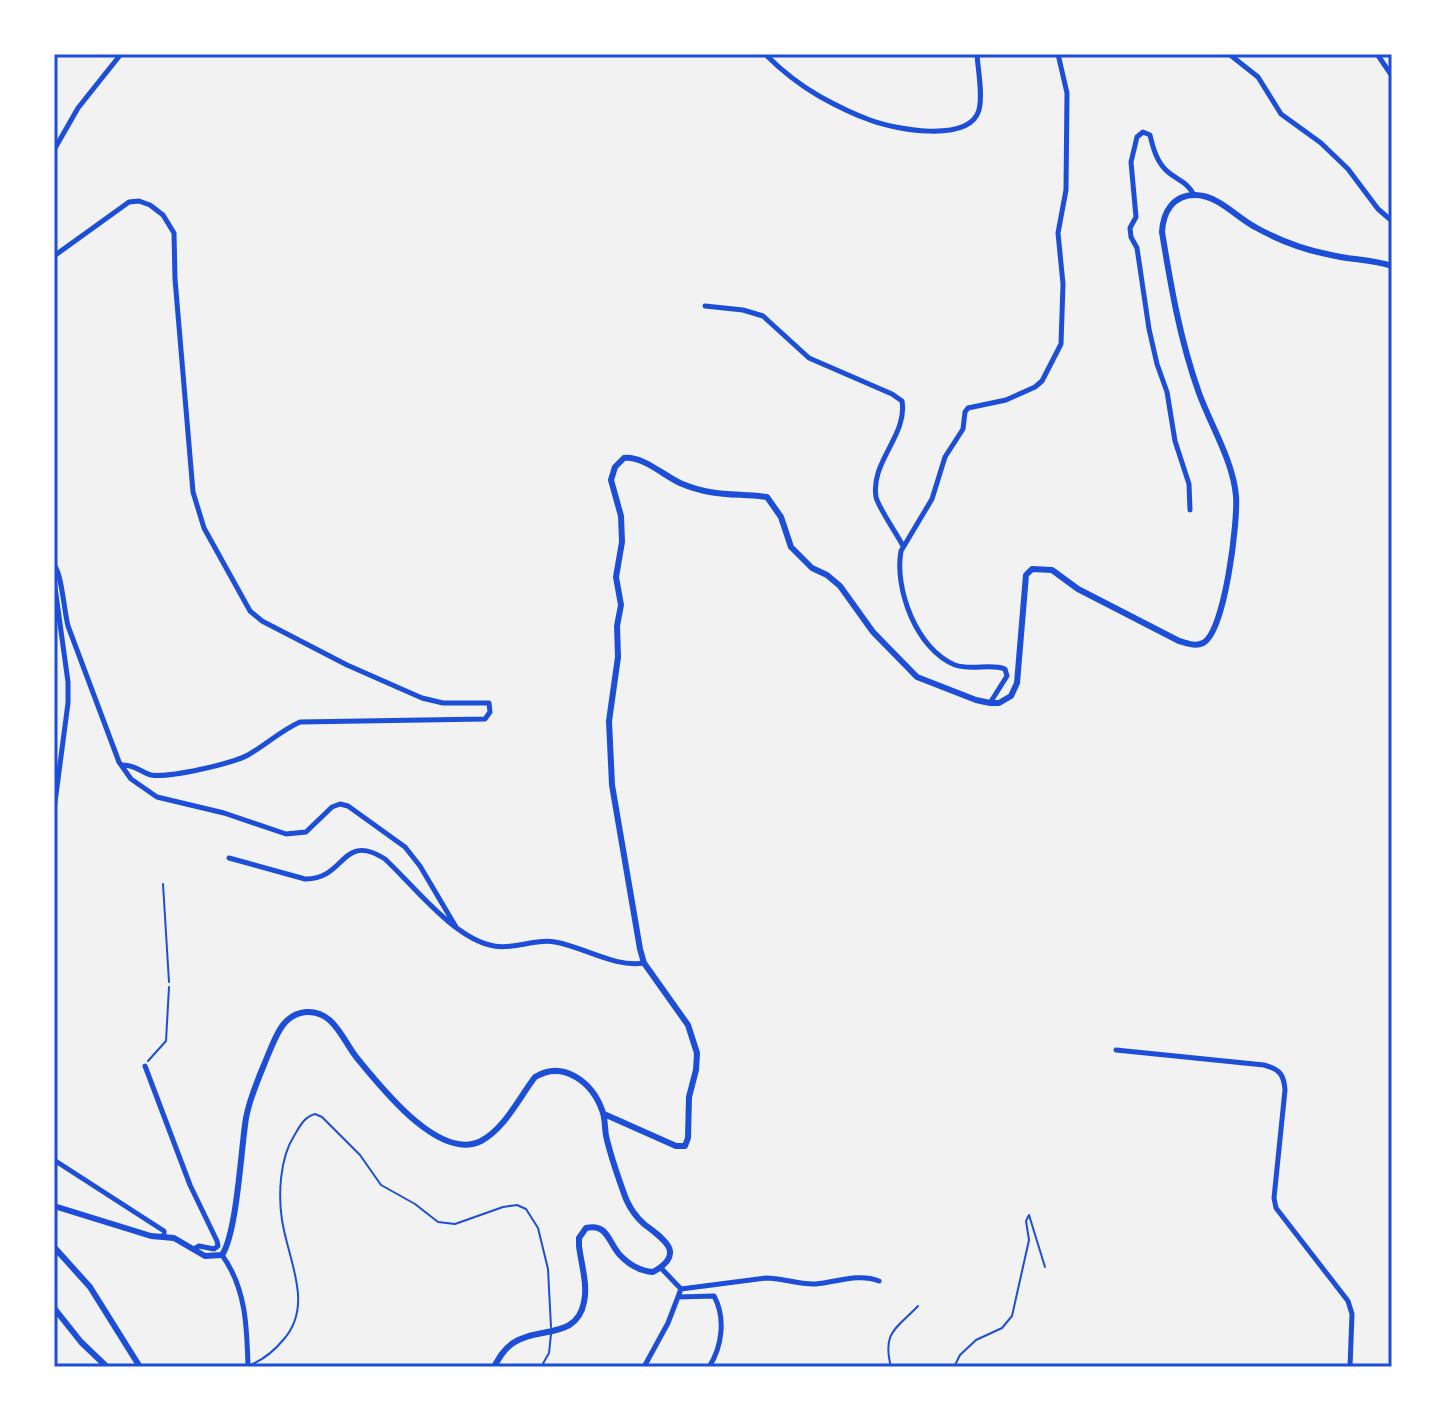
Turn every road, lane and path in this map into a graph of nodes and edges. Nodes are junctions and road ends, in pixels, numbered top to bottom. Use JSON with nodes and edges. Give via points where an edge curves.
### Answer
{"nodes":[{"id":1,"x":121,"y":54,"type":"edge"},
{"id":2,"x":765,"y":54,"type":"edge"},
{"id":3,"x":977,"y":54,"type":"edge"},
{"id":4,"x":1058,"y":54,"type":"edge"},
{"id":5,"x":1229,"y":54,"type":"edge"},
{"id":6,"x":1377,"y":54,"type":"edge"},
{"id":7,"x":1392,"y":76,"type":"edge"},
{"id":8,"x":54,"y":150,"type":"edge"},
{"id":9,"x":1194,"y":195,"type":"junction"},
{"id":10,"x":1392,"y":221,"type":"edge"},
{"id":11,"x":54,"y":256,"type":"edge"},
{"id":12,"x":1392,"y":266,"type":"edge"},
{"id":13,"x":705,"y":306,"type":"dead end"},
{"id":14,"x":1190,"y":510,"type":"dead end"},
{"id":15,"x":904,"y":547,"type":"junction"},
{"id":16,"x":54,"y":565,"type":"edge"},
{"id":17,"x":54,"y":580,"type":"edge"},
{"id":18,"x":990,"y":703,"type":"junction"},
{"id":19,"x":123,"y":765,"type":"junction"},
{"id":20,"x":54,"y":810,"type":"edge"},
{"id":21,"x":229,"y":858,"type":"dead end"},
{"id":22,"x":163,"y":884,"type":"dead end"},
{"id":23,"x":456,"y":927,"type":"junction"},
{"id":24,"x":644,"y":963,"type":"junction"},
{"id":25,"x":169,"y":982,"type":"joint"},
{"id":26,"x":1116,"y":1050,"type":"dead end"},
{"id":27,"x":145,"y":1066,"type":"joint"},
{"id":28,"x":604,"y":1114,"type":"junction"},
{"id":29,"x":54,"y":1160,"type":"edge"},
{"id":30,"x":54,"y":1206,"type":"edge"},
{"id":31,"x":164,"y":1236,"type":"junction"},
{"id":32,"x":54,"y":1247,"type":"edge"},
{"id":33,"x":194,"y":1249,"type":"junction"},
{"id":34,"x":222,"y":1255,"type":"junction"},
{"id":35,"x":1045,"y":1267,"type":"dead end"},
{"id":36,"x":661,"y":1268,"type":"junction"},
{"id":37,"x":879,"y":1281,"type":"dead end"},
{"id":38,"x":681,"y":1289,"type":"junction"},
{"id":39,"x":678,"y":1297,"type":"junction"},
{"id":40,"x":918,"y":1306,"type":"dead end"},
{"id":41,"x":54,"y":1308,"type":"edge"},
{"id":42,"x":551,"y":1331,"type":"junction"},
{"id":43,"x":248,"y":1366,"type":"edge"},
{"id":44,"x":107,"y":1367,"type":"edge"},
{"id":45,"x":140,"y":1367,"type":"edge"},
{"id":46,"x":494,"y":1367,"type":"edge"},
{"id":47,"x":541,"y":1367,"type":"edge"},
{"id":48,"x":644,"y":1367,"type":"edge"},
{"id":49,"x":709,"y":1367,"type":"edge"},
{"id":50,"x":891,"y":1367,"type":"edge"},
{"id":51,"x":954,"y":1367,"type":"edge"},
{"id":52,"x":1350,"y":1367,"type":"edge"}],
"edges":[{"from":1,"to":8,"type":"street","via":[[78,108]]},
{"from":2,"to":3,"type":"street","via":[[786,75],[871,121],[933,131],[953,131],[979,111]]},
{"from":4,"to":15,"type":"street","via":[[1067,93],[1066,190],[1058,233],[1061,344],[1042,381],[1006,400],[968,408],[932,499]]},
{"from":5,"to":10,"type":"street","via":[[1258,77],[1281,114],[1348,169]]},
{"from":6,"to":7,"type":"street"},
{"from":9,"to":12,"type":"street","via":[[1210,197],[1254,227],[1298,247]]},
{"from":9,"to":14,"type":"street","via":[[1158,159],[1150,135],[1143,132],[1137,137],[1131,162],[1136,217],[1131,237],[1189,484]]},
{"from":9,"to":18,"type":"street","via":[[1167,209],[1162,232],[1185,350],[1236,494],[1231,564],[1214,627],[1201,644],[1179,641],[1052,570],[1032,569],[1026,575],[1017,683],[1011,696]]},
{"from":11,"to":19,"type":"street","via":[[129,202],[139,201],[163,215],[174,233],[193,492],[204,528],[250,611],[347,665],[422,698],[489,703],[485,719],[300,722],[248,755],[168,774],[152,775]]},
{"from":13,"to":15,"type":"street","via":[[763,316],[809,358],[902,401],[902,421],[875,483],[876,500]]},
{"from":15,"to":18,"type":"street","via":[[900,559],[907,605],[934,651],[977,670],[1005,669],[1007,676]]},
{"from":16,"to":19,"type":"street","via":[[68,626]]},
{"from":17,"to":20,"type":"street","via":[[68,703]]},
{"from":18,"to":24,"type":"street","via":[[917,677],[873,632],[840,586],[791,547],[767,497],[715,495],[635,458],[624,458],[611,480],[621,528],[616,577],[621,605],[609,740],[619,833]]},
{"from":19,"to":23,"type":"street","via":[[131,779],[157,797],[286,834],[306,832],[332,807],[348,806],[405,847]]},
{"from":21,"to":23,"type":"street","via":[[316,879],[333,871],[348,852],[374,852]]},
{"from":22,"to":25,"type":"lane"},
{"from":23,"to":24,"type":"street","via":[[497,947],[556,942],[630,964]]},
{"from":24,"to":28,"type":"street","via":[[688,1025],[697,1053],[688,1138],[685,1146],[676,1146]]},
{"from":25,"to":27,"type":"path","via":[[166,1041]]},
{"from":26,"to":52,"type":"street","via":[[1264,1065],[1282,1074],[1276,1208],[1348,1301]]},
{"from":27,"to":33,"type":"street","via":[[217,1241],[214,1249]]},
{"from":28,"to":34,"type":"street","via":[[584,1083],[554,1069],[535,1077],[498,1129],[481,1141],[442,1141],[356,1057],[331,1021],[316,1013],[292,1016],[274,1039],[248,1107],[235,1205]]},
{"from":28,"to":36,"type":"street","via":[[607,1141],[628,1203],[667,1243],[669,1257]]},
{"from":29,"to":31,"type":"street","via":[[164,1231]]},
{"from":30,"to":31,"type":"street"},
{"from":31,"to":33,"type":"street"},
{"from":32,"to":45,"type":"street","via":[[90,1287]]},
{"from":33,"to":34,"type":"street","via":[[205,1256]]},
{"from":34,"to":43,"type":"street","via":[[244,1300]]},
{"from":35,"to":51,"type":"lane","via":[[1029,1215],[1029,1240],[1012,1316],[1002,1328],[976,1340]]},
{"from":36,"to":38,"type":"street"},
{"from":36,"to":42,"type":"street","via":[[642,1271],[618,1253],[605,1231],[586,1228],[579,1238],[582,1309],[570,1327]]},
{"from":37,"to":38,"type":"street","via":[[864,1277],[800,1284],[766,1278]]},
{"from":38,"to":39,"type":"street"},
{"from":39,"to":48,"type":"street"},
{"from":39,"to":49,"type":"street","via":[[714,1296],[719,1305],[721,1339]]},
{"from":40,"to":50,"type":"lane","via":[[888,1338]]},
{"from":41,"to":44,"type":"street"},
{"from":42,"to":43,"type":"lane","via":[[548,1269],[538,1228],[526,1209],[503,1207],[455,1224],[438,1222],[381,1185],[352,1146],[315,1114],[302,1122],[286,1148],[281,1179],[282,1219],[299,1310],[277,1348]]},
{"from":42,"to":46,"type":"street","via":[[512,1344]]},
{"from":42,"to":47,"type":"lane"}]}
